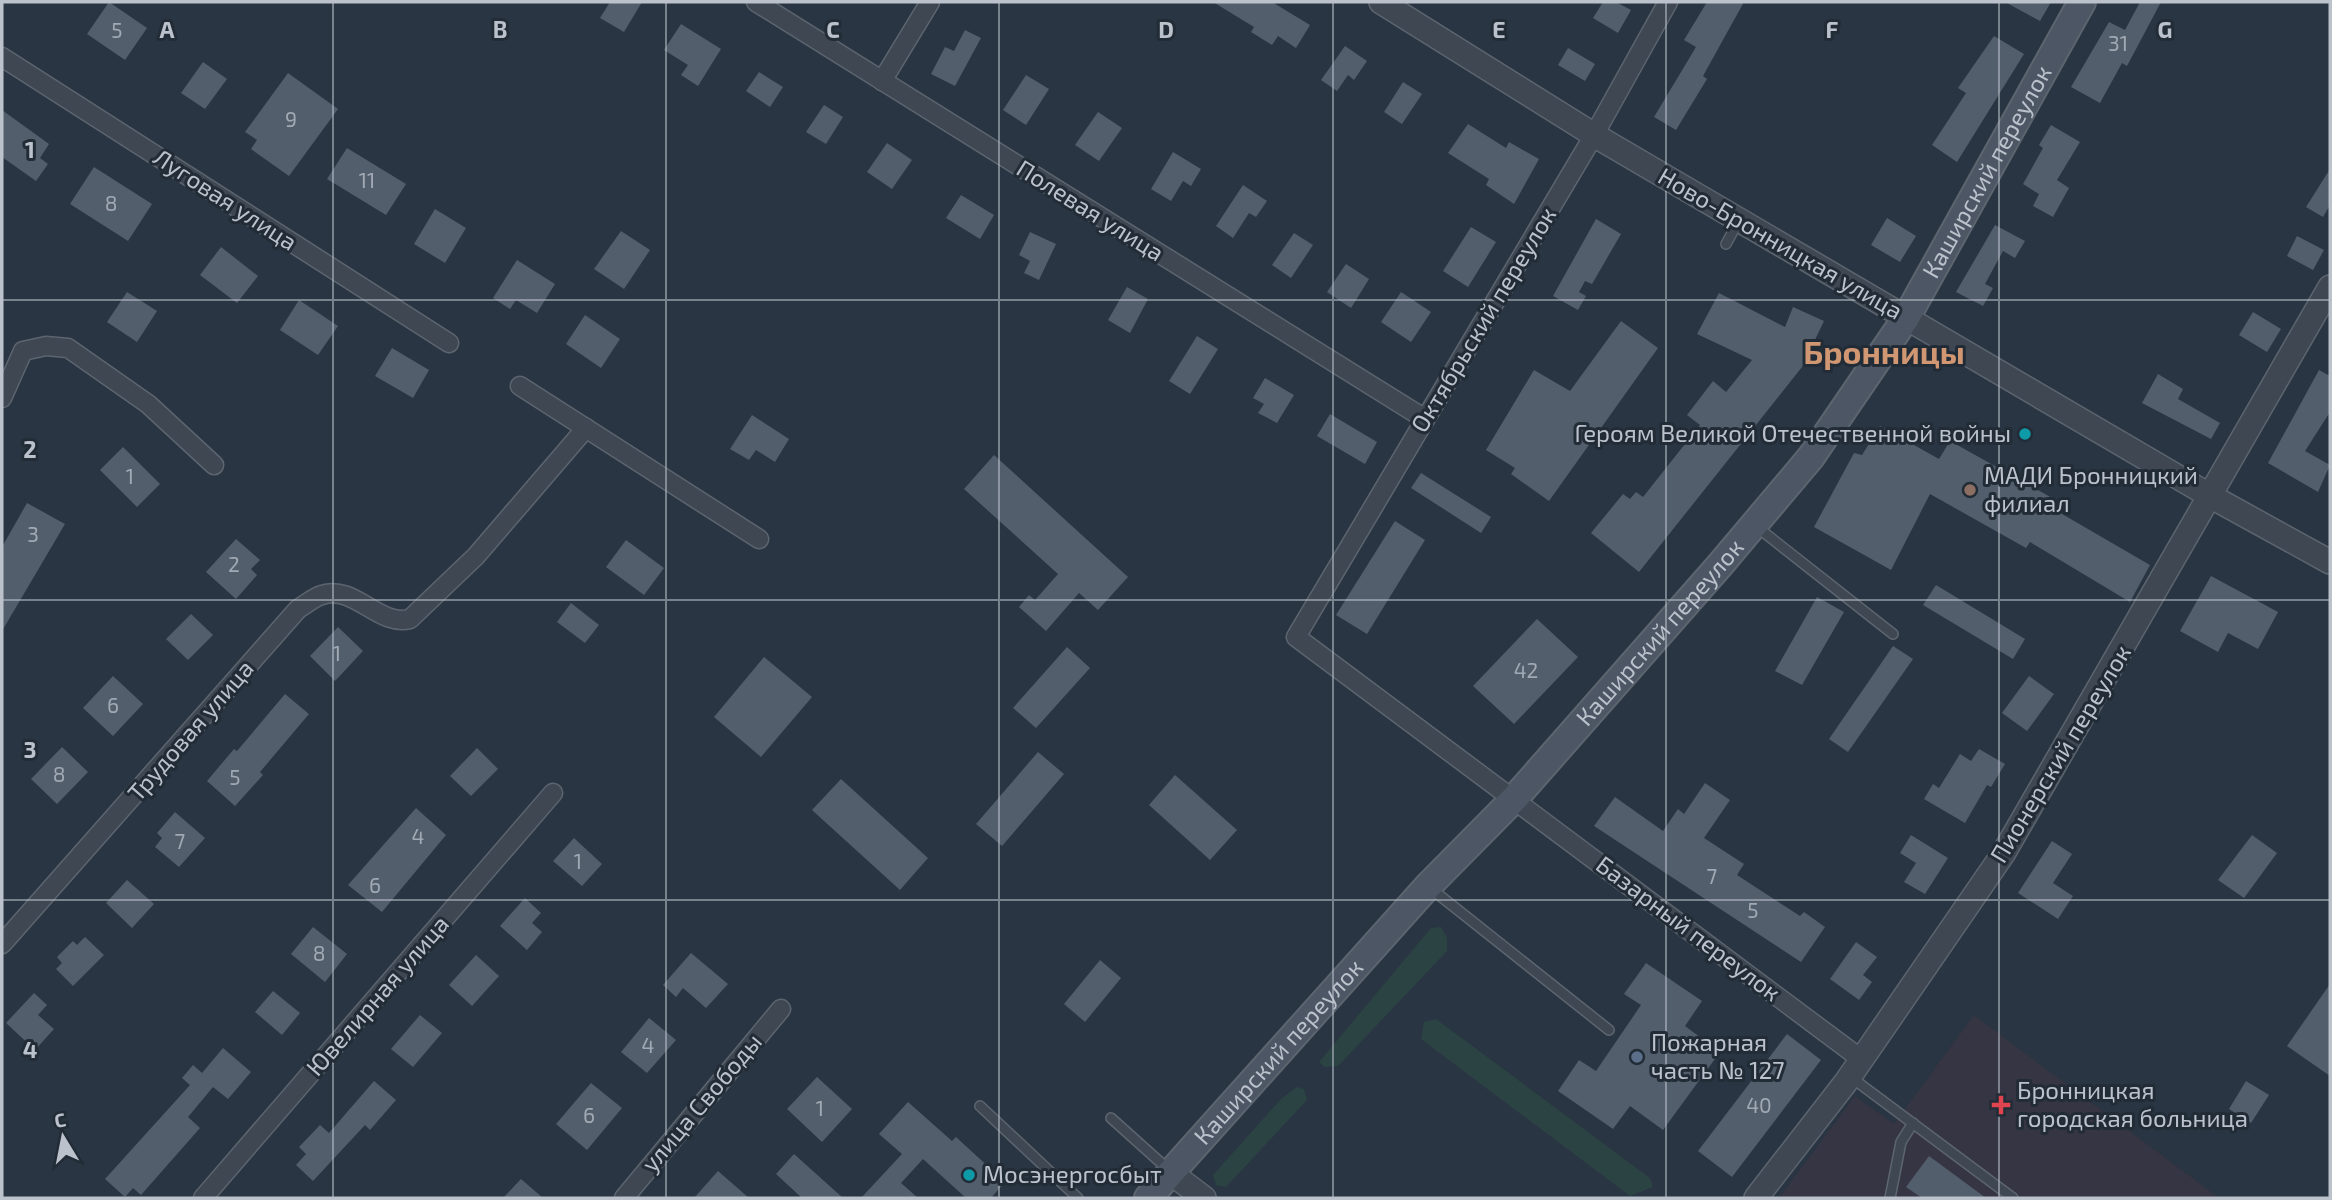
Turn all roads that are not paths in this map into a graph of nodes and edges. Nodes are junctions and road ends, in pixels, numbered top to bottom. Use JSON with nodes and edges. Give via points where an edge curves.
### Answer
{"nodes":[{"id":1,"x":756,"y":2,"type":"edge"},
{"id":2,"x":930,"y":2,"type":"edge"},
{"id":3,"x":1381,"y":2,"type":"edge"},
{"id":4,"x":1668,"y":2,"type":"edge"},
{"id":5,"x":2082,"y":2,"type":"edge"},
{"id":6,"x":2,"y":57,"type":"edge"},
{"id":7,"x":882,"y":81,"type":"junction"},
{"id":8,"x":1594,"y":135,"type":"junction"},
{"id":9,"x":1739,"y":220,"type":"junction"},
{"id":10,"x":1726,"y":244,"type":"dead end"},
{"id":11,"x":2330,"y":287,"type":"edge"},
{"id":12,"x":1906,"y":318,"type":"junction"},
{"id":13,"x":449,"y":343,"type":"dead end"},
{"id":14,"x":520,"y":386,"type":"dead end"},
{"id":15,"x":2,"y":398,"type":"edge"},
{"id":16,"x":1425,"y":419,"type":"junction"},
{"id":17,"x":586,"y":428,"type":"junction"},
{"id":18,"x":214,"y":465,"type":"dead end"},
{"id":19,"x":2211,"y":497,"type":"junction"},
{"id":20,"x":1754,"y":525,"type":"junction"},
{"id":21,"x":759,"y":539,"type":"dead end"},
{"id":22,"x":2330,"y":562,"type":"edge"},
{"id":23,"x":1893,"y":634,"type":"dead end"},
{"id":24,"x":1296,"y":637,"type":"joint"},
{"id":25,"x":553,"y":793,"type":"dead end"},
{"id":26,"x":1514,"y":799,"type":"junction"},
{"id":27,"x":1427,"y":886,"type":"junction"},
{"id":28,"x":2,"y":944,"type":"edge"},
{"id":29,"x":781,"y":1009,"type":"dead end"},
{"id":30,"x":1609,"y":1030,"type":"dead end"},
{"id":31,"x":1856,"y":1067,"type":"junction"},
{"id":32,"x":980,"y":1106,"type":"dead end"},
{"id":33,"x":1111,"y":1118,"type":"dead end"},
{"id":34,"x":1913,"y":1123,"type":"junction"},
{"id":35,"x":1171,"y":1172,"type":"junction"},
{"id":36,"x":203,"y":1198,"type":"edge"},
{"id":37,"x":624,"y":1198,"type":"edge"},
{"id":38,"x":1078,"y":1198,"type":"edge"},
{"id":39,"x":1148,"y":1198,"type":"edge"},
{"id":40,"x":1204,"y":1198,"type":"edge"},
{"id":41,"x":1756,"y":1198,"type":"edge"},
{"id":42,"x":1890,"y":1198,"type":"edge"},
{"id":43,"x":2013,"y":1198,"type":"edge"}],
"edges":[{"from":1,"to":7,"type":"street","name":"Полевая улица"},
{"from":2,"to":7,"type":"street"},
{"from":3,"to":8,"type":"street","name":"Ново-Бронницкая улица"},
{"from":4,"to":8,"type":"street","name":"Октябрьский переулок"},
{"from":5,"to":12,"type":"main road","name":"Каширский переулок"},
{"from":6,"to":13,"type":"street","name":"Луговая улица"},
{"from":7,"to":16,"type":"street","name":"Полевая улица"},
{"from":8,"to":9,"type":"street","name":"Ново-Бронницкая улица"},
{"from":8,"to":16,"type":"street","name":"Октябрьский переулок"},
{"from":9,"to":10,"type":"lane"},
{"from":9,"to":12,"type":"street","name":"Ново-Бронницкая улица"},
{"from":11,"to":19,"type":"street","name":"Пионерский переулок"},
{"from":12,"to":19,"type":"street","name":"Ново-Бронницкая улица"},
{"from":12,"to":20,"type":"main road","name":"Каширский переулок","via":[[1811,457]]},
{"from":14,"to":17,"type":"street"},
{"from":15,"to":18,"type":"street","via":[[23,351],[68,348],[148,404]]},
{"from":16,"to":24,"type":"street","name":"Октябрьский переулок"},
{"from":17,"to":21,"type":"street"},
{"from":17,"to":28,"type":"street","name":"Трудовая улица","via":[[476,556],[410,619],[383,615],[340,594],[322,594],[298,609]]},
{"from":19,"to":22,"type":"street","name":"Ново-Бронницкая улица"},
{"from":19,"to":31,"type":"street","name":"Пионерский переулок","via":[[2004,853]]},
{"from":20,"to":23,"type":"lane"},
{"from":20,"to":26,"type":"main road","name":"Каширский переулок"},
{"from":24,"to":26,"type":"street","name":"Базарный переулок"},
{"from":25,"to":36,"type":"street","name":"Ювелирная улица"},
{"from":26,"to":27,"type":"main road","name":"Каширский переулок"},
{"from":26,"to":31,"type":"street","name":"Базарный переулок"},
{"from":27,"to":30,"type":"lane"},
{"from":27,"to":35,"type":"main road","name":"Каширский переулок"},
{"from":29,"to":37,"type":"street","name":"улица Свободы"},
{"from":31,"to":34,"type":"lane"},
{"from":31,"to":41,"type":"street","name":"Пионерский переулок"},
{"from":32,"to":38,"type":"lane"},
{"from":33,"to":35,"type":"lane"},
{"from":34,"to":42,"type":"lane","via":[[1901,1142]]},
{"from":34,"to":43,"type":"lane"},
{"from":35,"to":39,"type":"main road","name":"Каширский переулок"},
{"from":35,"to":40,"type":"street"}]}
